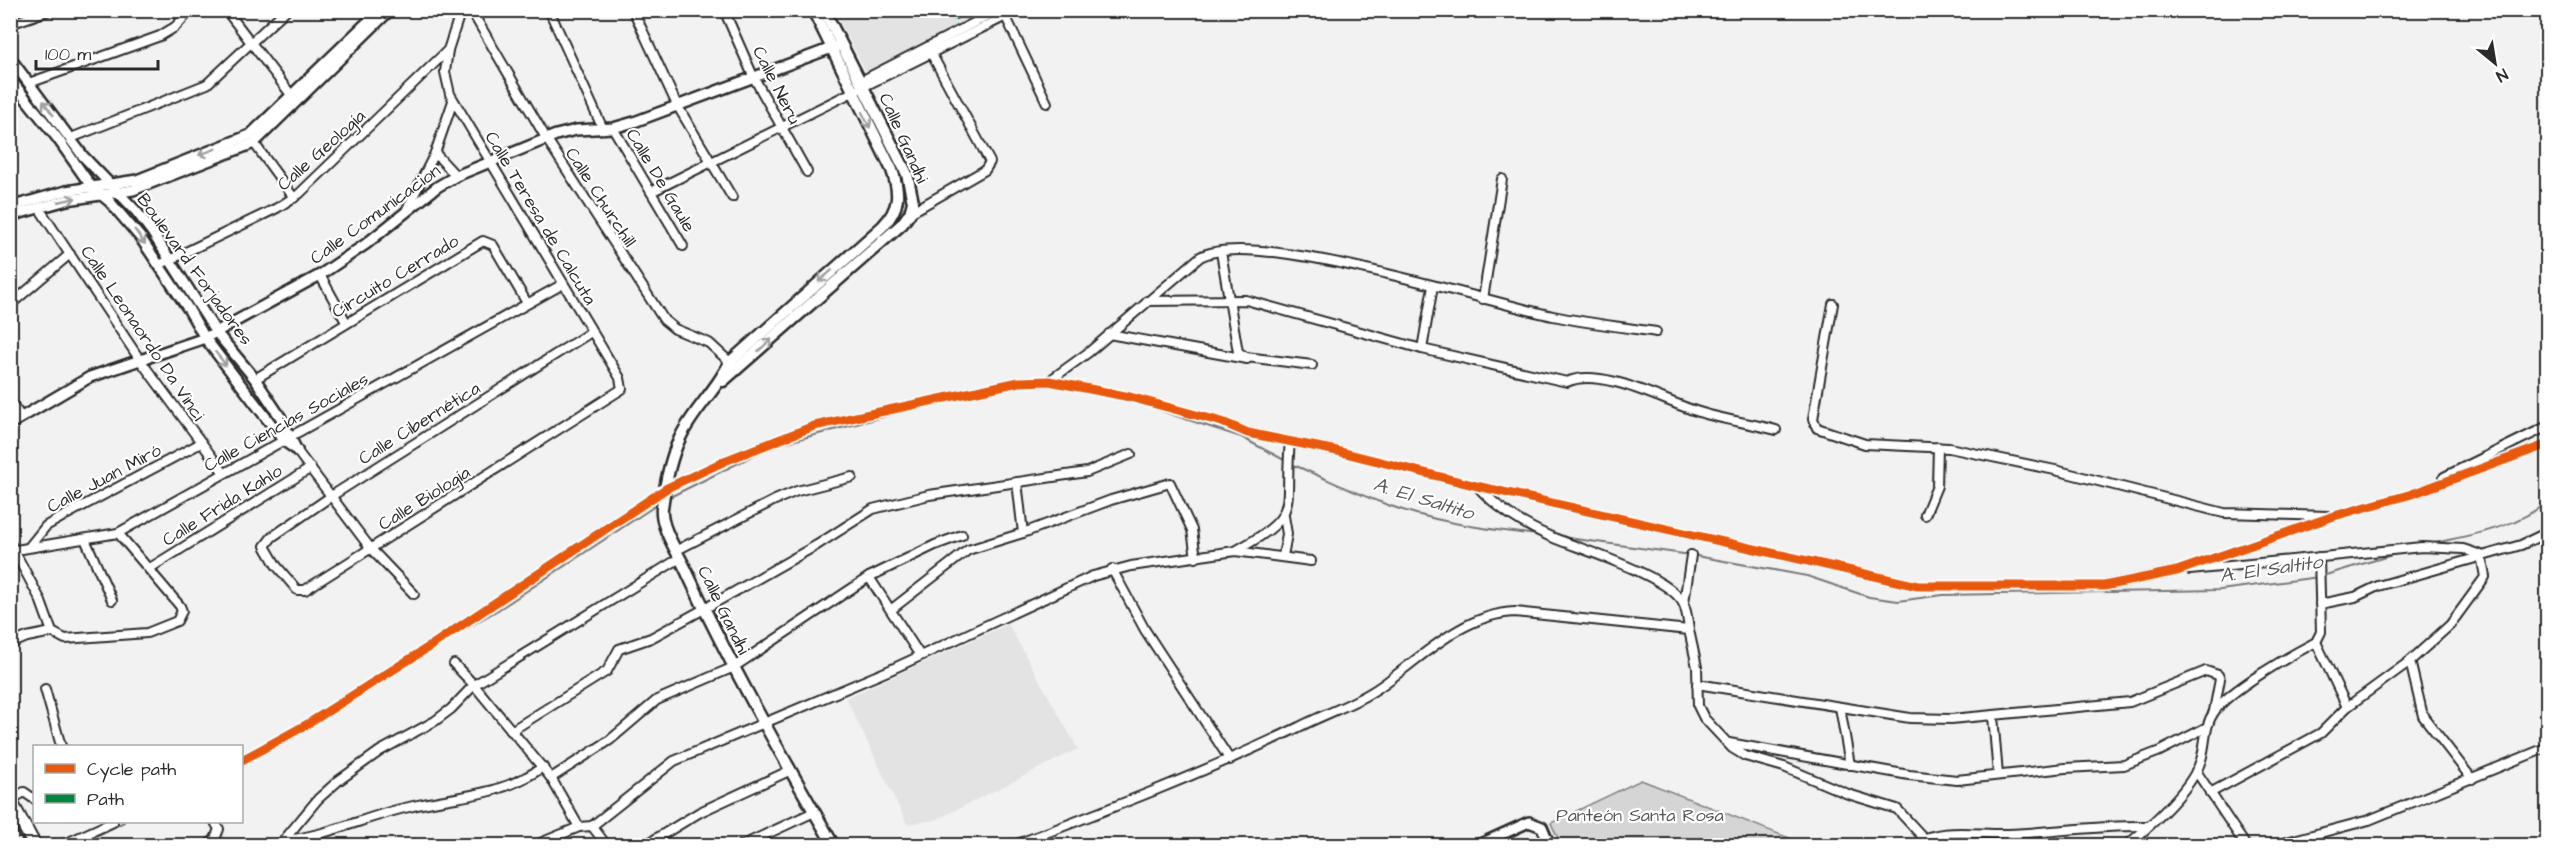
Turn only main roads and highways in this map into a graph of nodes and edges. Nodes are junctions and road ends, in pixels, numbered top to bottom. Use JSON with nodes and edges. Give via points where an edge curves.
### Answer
{"nodes":[{"id":1,"x":813,"y":10,"type":"edge"},
{"id":2,"x":824,"y":10,"type":"edge"},
{"id":3,"x":836,"y":47,"type":"junction"},
{"id":4,"x":734,"y":366,"type":"junction"},
{"id":5,"x":11,"y":800,"type":"edge"},
{"id":6,"x":32,"y":841,"type":"edge"},
{"id":7,"x":834,"y":846,"type":"edge"}],
"edges":[{"from":1,"to":3,"type":"main road","name":"Calle Gandhi"},
{"from":2,"to":3,"type":"main road","name":"Calle Gandhi"},
{"from":3,"to":4,"type":"main road","name":"Calle Gandhi","one_way":true,"via":[[853,93],[897,183],[897,207],[870,238]]},
{"from":4,"to":3,"type":"main road","name":"Calle Gandhi","one_way":true,"via":[[902,224],[914,202],[907,174],[861,85]]},
{"from":4,"to":7,"type":"main road","name":"Calle Gandhi","via":[[681,436],[672,457],[662,510],[664,521],[734,667]]},
{"from":5,"to":6,"type":"main road"}]}
